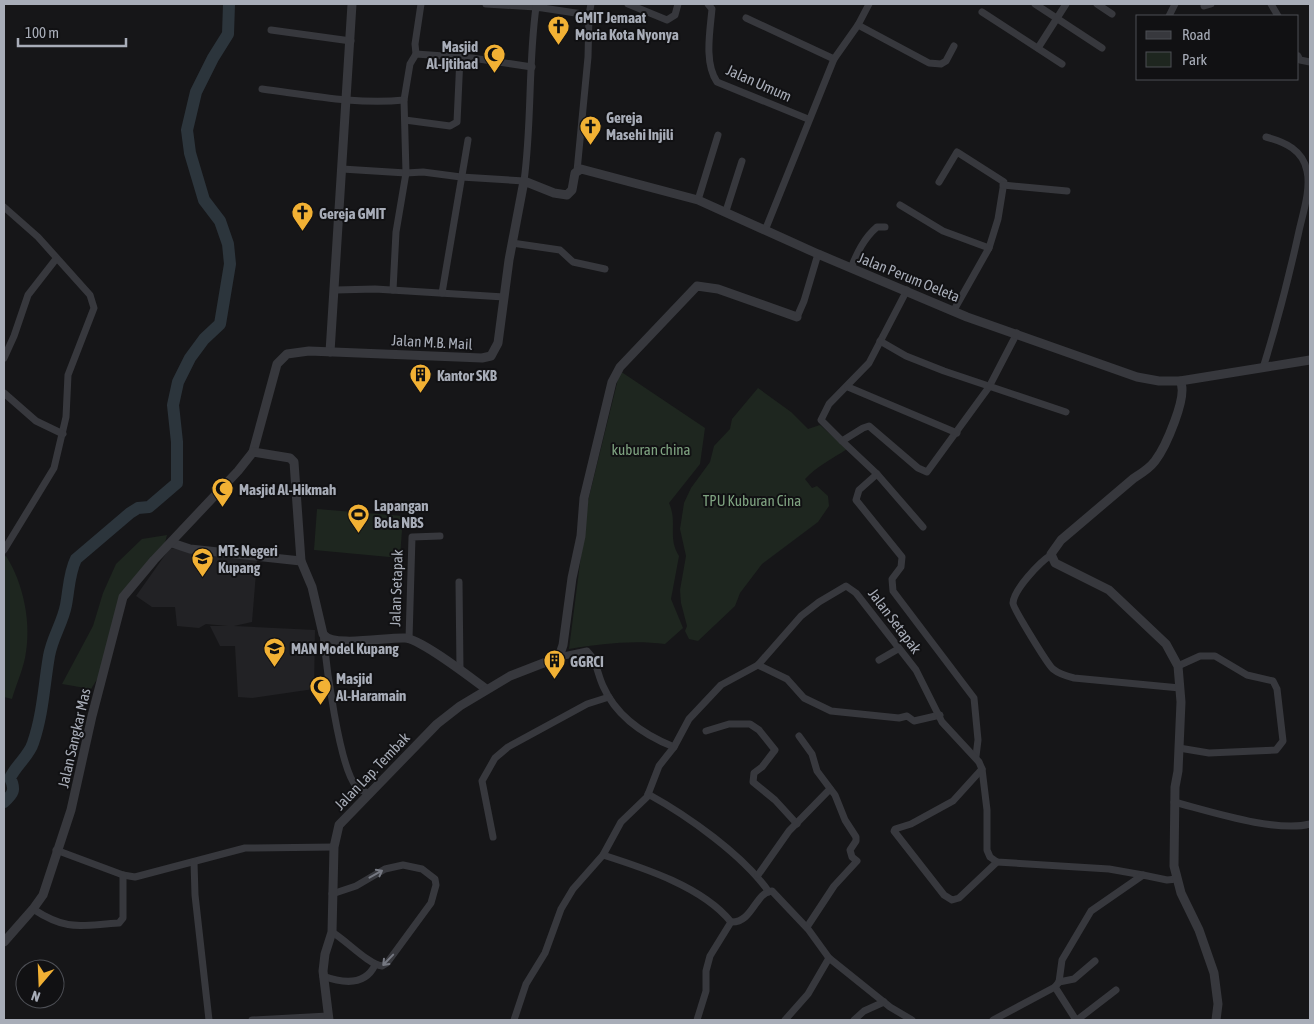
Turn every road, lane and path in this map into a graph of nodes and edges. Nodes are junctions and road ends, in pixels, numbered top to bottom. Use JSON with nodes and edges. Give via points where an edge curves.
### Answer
{"nodes":[{"id":1,"x":352,"y":4,"type":"edge"},
{"id":2,"x":421,"y":4,"type":"edge"},
{"id":3,"x":486,"y":4,"type":"edge"},
{"id":4,"x":591,"y":4,"type":"edge"},
{"id":5,"x":628,"y":4,"type":"edge"},
{"id":6,"x":678,"y":4,"type":"edge"},
{"id":7,"x":708,"y":4,"type":"edge"},
{"id":8,"x":869,"y":4,"type":"edge"},
{"id":9,"x":1035,"y":4,"type":"edge"},
{"id":10,"x":1066,"y":4,"type":"edge"},
{"id":11,"x":1097,"y":4,"type":"edge"},
{"id":12,"x":1271,"y":4,"type":"edge"},
{"id":13,"x":536,"y":7,"type":"junction"},
{"id":14,"x":982,"y":12,"type":"dead end"},
{"id":15,"x":1112,"y":14,"type":"dead end"},
{"id":16,"x":589,"y":15,"type":"junction"},
{"id":17,"x":1277,"y":15,"type":"edge"},
{"id":18,"x":746,"y":18,"type":"dead end"},
{"id":19,"x":1057,"y":18,"type":"junction"},
{"id":20,"x":858,"y":25,"type":"junction"},
{"id":21,"x":271,"y":30,"type":"dead end"},
{"id":22,"x":352,"y":41,"type":"junction"},
{"id":23,"x":954,"y":46,"type":"dead end"},
{"id":24,"x":1038,"y":48,"type":"junction"},
{"id":25,"x":1102,"y":48,"type":"dead end"},
{"id":26,"x":416,"y":54,"type":"junction"},
{"id":27,"x":460,"y":57,"type":"junction"},
{"id":28,"x":834,"y":59,"type":"junction"},
{"id":29,"x":1062,"y":64,"type":"dead end"},
{"id":30,"x":532,"y":67,"type":"junction"},
{"id":31,"x":262,"y":89,"type":"dead end"},
{"id":32,"x":348,"y":98,"type":"junction"},
{"id":33,"x":404,"y":100,"type":"junction"},
{"id":34,"x":808,"y":119,"type":"junction"},
{"id":35,"x":405,"y":120,"type":"junction"},
{"id":36,"x":718,"y":135,"type":"dead end"},
{"id":37,"x":1266,"y":137,"type":"dead end"},
{"id":38,"x":468,"y":140,"type":"dead end"},
{"id":39,"x":742,"y":161,"type":"dead end"},
{"id":40,"x":342,"y":169,"type":"junction"},
{"id":41,"x":577,"y":171,"type":"junction"},
{"id":42,"x":406,"y":173,"type":"junction"},
{"id":43,"x":461,"y":177,"type":"junction"},
{"id":44,"x":524,"y":181,"type":"junction"},
{"id":45,"x":938,"y":182,"type":"dead end"},
{"id":46,"x":1003,"y":185,"type":"junction"},
{"id":47,"x":1067,"y":191,"type":"dead end"},
{"id":48,"x":698,"y":200,"type":"junction"},
{"id":49,"x":900,"y":205,"type":"dead end"},
{"id":50,"x":4,"y":207,"type":"edge"},
{"id":51,"x":726,"y":211,"type":"junction"},
{"id":52,"x":885,"y":227,"type":"dead end"},
{"id":53,"x":766,"y":228,"type":"junction"},
{"id":54,"x":512,"y":243,"type":"junction"},
{"id":55,"x":989,"y":248,"type":"junction"},
{"id":56,"x":818,"y":254,"type":"junction"},
{"id":57,"x":56,"y":259,"type":"junction"},
{"id":58,"x":851,"y":268,"type":"junction"},
{"id":59,"x":605,"y":269,"type":"dead end"},
{"id":60,"x":336,"y":290,"type":"junction"},
{"id":61,"x":393,"y":290,"type":"junction"},
{"id":62,"x":907,"y":290,"type":"junction"},
{"id":63,"x":442,"y":293,"type":"junction"},
{"id":64,"x":504,"y":297,"type":"junction"},
{"id":65,"x":954,"y":310,"type":"junction"},
{"id":66,"x":796,"y":317,"type":"joint"},
{"id":67,"x":1017,"y":333,"type":"junction"},
{"id":68,"x":880,"y":341,"type":"junction"},
{"id":69,"x":330,"y":352,"type":"junction"},
{"id":70,"x":4,"y":358,"type":"edge"},
{"id":71,"x":1310,"y":360,"type":"edge"},
{"id":72,"x":1263,"y":368,"type":"junction"},
{"id":73,"x":1180,"y":381,"type":"junction"},
{"id":74,"x":848,"y":387,"type":"junction"},
{"id":75,"x":989,"y":387,"type":"junction"},
{"id":76,"x":4,"y":393,"type":"edge"},
{"id":77,"x":1066,"y":412,"type":"dead end"},
{"id":78,"x":957,"y":433,"type":"junction"},
{"id":79,"x":63,"y":434,"type":"junction"},
{"id":80,"x":842,"y":441,"type":"junction"},
{"id":81,"x":253,"y":452,"type":"junction"},
{"id":82,"x":877,"y":474,"type":"junction"},
{"id":83,"x":923,"y":527,"type":"dead end"},
{"id":84,"x":440,"y":536,"type":"dead end"},
{"id":85,"x":7,"y":540,"type":"edge"},
{"id":86,"x":172,"y":543,"type":"junction"},
{"id":87,"x":4,"y":550,"type":"edge"},
{"id":88,"x":1051,"y":555,"type":"junction"},
{"id":89,"x":301,"y":561,"type":"junction"},
{"id":90,"x":459,"y":582,"type":"dead end"},
{"id":91,"x":323,"y":634,"type":"junction"},
{"id":92,"x":409,"y":639,"type":"junction"},
{"id":93,"x":898,"y":649,"type":"junction"},
{"id":94,"x":559,"y":656,"type":"junction"},
{"id":95,"x":879,"y":660,"type":"dead end"},
{"id":96,"x":758,"y":665,"type":"junction"},
{"id":97,"x":1178,"y":666,"type":"junction"},
{"id":98,"x":460,"y":670,"type":"junction"},
{"id":99,"x":1180,"y":688,"type":"junction"},
{"id":100,"x":486,"y":689,"type":"junction"},
{"id":101,"x":609,"y":697,"type":"junction"},
{"id":102,"x":940,"y":715,"type":"junction"},
{"id":103,"x":706,"y":731,"type":"dead end"},
{"id":104,"x":799,"y":736,"type":"dead end"},
{"id":105,"x":674,"y":747,"type":"junction"},
{"id":106,"x":1180,"y":748,"type":"junction"},
{"id":107,"x":976,"y":756,"type":"junction"},
{"id":108,"x":982,"y":769,"type":"junction"},
{"id":109,"x":830,"y":789,"type":"junction"},
{"id":110,"x":370,"y":794,"type":"junction"},
{"id":111,"x":648,"y":794,"type":"junction"},
{"id":112,"x":1174,"y":802,"type":"junction"},
{"id":113,"x":797,"y":824,"type":"junction"},
{"id":114,"x":1310,"y":824,"type":"edge"},
{"id":115,"x":493,"y":837,"type":"dead end"},
{"id":116,"x":334,"y":847,"type":"junction"},
{"id":117,"x":56,"y":850,"type":"junction"},
{"id":118,"x":603,"y":855,"type":"junction"},
{"id":119,"x":194,"y":862,"type":"junction"},
{"id":120,"x":997,"y":862,"type":"junction"},
{"id":121,"x":1143,"y":874,"type":"junction"},
{"id":122,"x":124,"y":875,"type":"junction"},
{"id":123,"x":758,"y":875,"type":"junction"},
{"id":124,"x":1177,"y":879,"type":"junction"},
{"id":125,"x":769,"y":892,"type":"junction"},
{"id":126,"x":332,"y":894,"type":"junction"},
{"id":127,"x":33,"y":909,"type":"junction"},
{"id":128,"x":730,"y":922,"type":"junction"},
{"id":129,"x":806,"y":928,"type":"junction"},
{"id":130,"x":332,"y":932,"type":"junction"},
{"id":131,"x":4,"y":942,"type":"edge"},
{"id":132,"x":829,"y":958,"type":"junction"},
{"id":133,"x":1095,"y":961,"type":"dead end"},
{"id":134,"x":374,"y":965,"type":"junction"},
{"id":135,"x":323,"y":976,"type":"junction"},
{"id":136,"x":1057,"y":984,"type":"junction"},
{"id":137,"x":1116,"y":990,"type":"dead end"},
{"id":138,"x":884,"y":1002,"type":"junction"},
{"id":139,"x":328,"y":1018,"type":"edge"},
{"id":140,"x":209,"y":1020,"type":"edge"},
{"id":141,"x":252,"y":1020,"type":"edge"},
{"id":142,"x":514,"y":1020,"type":"edge"},
{"id":143,"x":697,"y":1020,"type":"edge"},
{"id":144,"x":785,"y":1020,"type":"edge"},
{"id":145,"x":854,"y":1020,"type":"edge"},
{"id":146,"x":912,"y":1020,"type":"edge"},
{"id":147,"x":993,"y":1020,"type":"edge"},
{"id":148,"x":1077,"y":1020,"type":"edge"},
{"id":149,"x":1216,"y":1020,"type":"edge"}],
"edges":[{"from":1,"to":22,"type":"street"},
{"from":2,"to":26,"type":"street"},
{"from":3,"to":13,"type":"street"},
{"from":4,"to":16,"type":"street"},
{"from":5,"to":6,"type":"street","via":[[667,20],[675,15]]},
{"from":7,"to":34,"type":"street","name":"Jalan Umum","via":[[712,9],[710,58],[717,82]]},
{"from":8,"to":20,"type":"street"},
{"from":9,"to":19,"type":"street"},
{"from":10,"to":19,"type":"street"},
{"from":11,"to":15,"type":"street"},
{"from":12,"to":17,"type":"street"},
{"from":13,"to":16,"type":"street"},
{"from":13,"to":30,"type":"street","name":"Jalan M.B. Mail"},
{"from":14,"to":24,"type":"street"},
{"from":16,"to":41,"type":"street"},
{"from":18,"to":28,"type":"street"},
{"from":19,"to":24,"type":"street"},
{"from":19,"to":25,"type":"street"},
{"from":20,"to":23,"type":"street","via":[[929,63],[946,61]]},
{"from":20,"to":28,"type":"street"},
{"from":21,"to":22,"type":"street"},
{"from":22,"to":32,"type":"street"},
{"from":24,"to":29,"type":"street"},
{"from":26,"to":27,"type":"street"},
{"from":26,"to":33,"type":"street","via":[[410,64]]},
{"from":27,"to":30,"type":"street"},
{"from":27,"to":35,"type":"street","via":[[457,122],[450,126]]},
{"from":28,"to":34,"type":"street"},
{"from":30,"to":44,"type":"street","name":"Jalan M.B. Mail"},
{"from":31,"to":32,"type":"street"},
{"from":32,"to":33,"type":"street"},
{"from":32,"to":40,"type":"street"},
{"from":33,"to":35,"type":"street"},
{"from":34,"to":53,"type":"street"},
{"from":35,"to":42,"type":"street"},
{"from":36,"to":48,"type":"street"},
{"from":37,"to":72,"type":"street","via":[[1280,140],[1296,150],[1308,178],[1290,271]]},
{"from":38,"to":43,"type":"street"},
{"from":39,"to":51,"type":"street"},
{"from":40,"to":42,"type":"street"},
{"from":40,"to":60,"type":"street"},
{"from":41,"to":44,"type":"street","via":[[572,190],[567,195]]},
{"from":41,"to":48,"type":"street","name":"Jalan Perum Oeleta","via":[[589,170]]},
{"from":42,"to":43,"type":"street"},
{"from":42,"to":61,"type":"street","via":[[396,232]]},
{"from":43,"to":44,"type":"street"},
{"from":43,"to":63,"type":"street"},
{"from":44,"to":54,"type":"street","name":"Jalan M.B. Mail"},
{"from":45,"to":46,"type":"street","via":[[957,152],[1004,182]]},
{"from":46,"to":47,"type":"street"},
{"from":46,"to":55,"type":"street","via":[[998,220]]},
{"from":48,"to":51,"type":"street","name":"Jalan Perum Oeleta"},
{"from":49,"to":55,"type":"street","via":[[943,231]]},
{"from":50,"to":57,"type":"street","via":[[38,237]]},
{"from":51,"to":53,"type":"street","name":"Jalan Perum Oeleta"},
{"from":52,"to":58,"type":"street","via":[[877,227],[870,233]]},
{"from":53,"to":56,"type":"street","name":"Jalan Perum Oeleta"},
{"from":54,"to":59,"type":"street","via":[[560,250],[573,262]]},
{"from":54,"to":64,"type":"street","name":"Jalan M.B. Mail"},
{"from":55,"to":65,"type":"street"},
{"from":56,"to":58,"type":"street","name":"Jalan Perum Oeleta"},
{"from":56,"to":66,"type":"street"},
{"from":57,"to":70,"type":"street","via":[[28,295]]},
{"from":57,"to":79,"type":"street","via":[[90,295],[94,305],[68,375]]},
{"from":58,"to":62,"type":"street","name":"Jalan Perum Oeleta"},
{"from":60,"to":61,"type":"street"},
{"from":60,"to":69,"type":"street"},
{"from":61,"to":63,"type":"street"},
{"from":62,"to":65,"type":"street","name":"Jalan Perum Oeleta"},
{"from":62,"to":68,"type":"street"},
{"from":63,"to":64,"type":"street"},
{"from":64,"to":69,"type":"street","name":"Jalan M.B. Mail","via":[[498,343],[489,358]]},
{"from":65,"to":67,"type":"street","name":"Jalan Perum Oeleta"},
{"from":66,"to":94,"type":"street","via":[[718,289],[697,286],[620,367],[612,382],[584,498],[581,536]]},
{"from":67,"to":73,"type":"street","name":"Jalan Perum Oeleta","via":[[1137,377]]},
{"from":67,"to":75,"type":"street"},
{"from":68,"to":74,"type":"street","via":[[869,363]]},
{"from":68,"to":75,"type":"street","via":[[913,358]]},
{"from":69,"to":81,"type":"street","via":[[295,352],[279,361]]},
{"from":71,"to":72,"type":"street","name":"Jalan Perum Oeleta"},
{"from":72,"to":73,"type":"street","name":"Jalan Perum Oeleta"},
{"from":73,"to":88,"type":"street","via":[[1182,393],[1173,426],[1156,460],[1061,540]]},
{"from":74,"to":78,"type":"street"},
{"from":74,"to":80,"type":"street","via":[[829,404],[821,420]]},
{"from":75,"to":77,"type":"street"},
{"from":75,"to":78,"type":"street"},
{"from":76,"to":79,"type":"street","via":[[36,422]]},
{"from":78,"to":80,"type":"street","via":[[925,472],[869,426]]},
{"from":79,"to":85,"type":"street","via":[[54,468]]},
{"from":80,"to":82,"type":"street"},
{"from":81,"to":86,"type":"street","name":"Jalan Sangkar Mas"},
{"from":81,"to":89,"type":"street","via":[[290,458],[294,462]]},
{"from":82,"to":83,"type":"street"},
{"from":82,"to":107,"type":"street","via":[[859,490],[856,500],[902,557],[901,567],[892,579],[893,591],[974,698],[978,740]]},
{"from":84,"to":92,"type":"street","name":"Jalan Setapak","via":[[412,537]]},
{"from":85,"to":87,"type":"street"},
{"from":86,"to":89,"type":"street"},
{"from":86,"to":117,"type":"street","name":"Jalan Sangkar Mas","via":[[123,597],[79,780]]},
{"from":88,"to":97,"type":"street","via":[[1055,563],[1109,590],[1166,644]]},
{"from":88,"to":99,"type":"street","via":[[1040,561],[1017,592],[1013,604],[1017,616],[1052,669],[1074,678]]},
{"from":89,"to":91,"type":"street","via":[[312,588]]},
{"from":90,"to":98,"type":"street"},
{"from":91,"to":92,"type":"street","via":[[331,641]]},
{"from":91,"to":110,"type":"street","via":[[337,727],[348,766],[357,787]]},
{"from":92,"to":98,"type":"street"},
{"from":93,"to":95,"type":"street"},
{"from":93,"to":96,"type":"street","name":"Jalan Setapak","via":[[856,593],[846,586],[795,621]]},
{"from":93,"to":102,"type":"street","name":"Jalan Setapak","via":[[924,682]]},
{"from":94,"to":100,"type":"street","name":"Jalan Lap. Tembak"},
{"from":94,"to":101,"type":"street","via":[[587,651],[597,666]]},
{"from":96,"to":102,"type":"street","via":[[787,679],[804,698],[831,711],[906,716],[914,721]]},
{"from":96,"to":105,"type":"street","name":"Jalan Setapak","via":[[721,685],[689,719]]},
{"from":97,"to":99,"type":"street"},
{"from":97,"to":106,"type":"street","via":[[1200,656],[1215,656],[1247,675],[1273,681],[1277,688],[1283,741],[1276,750],[1209,753]]},
{"from":98,"to":100,"type":"street"},
{"from":99,"to":106,"type":"street"},
{"from":100,"to":110,"type":"street","name":"Jalan Lap. Tembak","via":[[437,724]]},
{"from":101,"to":105,"type":"street","via":[[620,713],[636,727]]},
{"from":101,"to":115,"type":"street","via":[[595,700],[532,733],[496,758],[482,782]]},
{"from":102,"to":107,"type":"street","name":"Jalan Setapak","via":[[942,722],[963,746]]},
{"from":103,"to":113,"type":"street","via":[[740,723],[750,724],[759,730],[775,750],[754,773],[754,782]]},
{"from":104,"to":109,"type":"street","via":[[812,754],[817,772]]},
{"from":105,"to":111,"type":"street","name":"Jalan Setapak","via":[[659,766]]},
{"from":106,"to":112,"type":"street"},
{"from":107,"to":108,"type":"street","name":"Jalan Setapak"},
{"from":108,"to":120,"type":"street","name":"Jalan Setapak","via":[[987,850]]},
{"from":108,"to":120,"type":"street","via":[[953,801],[894,831],[944,895],[952,900],[959,898]]},
{"from":109,"to":113,"type":"street"},
{"from":109,"to":129,"type":"street","via":[[856,837],[850,850],[857,861],[834,886]]},
{"from":110,"to":116,"type":"street","name":"Jalan Lap. Tembak","via":[[339,825]]},
{"from":111,"to":118,"type":"street","name":"Jalan Setapak","via":[[621,822]]},
{"from":111,"to":123,"type":"street","via":[[681,813]]},
{"from":112,"to":114,"type":"street","via":[[1221,815],[1286,826]]},
{"from":112,"to":124,"type":"street","via":[[1173,855]]},
{"from":113,"to":123,"type":"street"},
{"from":116,"to":119,"type":"street","via":[[251,847]]},
{"from":116,"to":126,"type":"street","name":"Jalan Lap. Tembak"},
{"from":117,"to":122,"type":"street"},
{"from":117,"to":127,"type":"street","name":"Jalan Sangkar Mas","via":[[43,895]]},
{"from":118,"to":128,"type":"street","via":[[693,892],[715,906]]},
{"from":118,"to":142,"type":"street","name":"Jalan Setapak","via":[[561,908],[545,953],[526,984]]},
{"from":119,"to":122,"type":"street","via":[[141,876]]},
{"from":119,"to":140,"type":"street"},
{"from":120,"to":121,"type":"street"},
{"from":121,"to":124,"type":"street"},
{"from":121,"to":136,"type":"street","via":[[1091,911],[1062,960]]},
{"from":122,"to":127,"type":"street","via":[[123,918],[119,923],[71,927],[53,922]]},
{"from":123,"to":125,"type":"street"},
{"from":124,"to":149,"type":"street","via":[[1214,973],[1218,1004]]},
{"from":125,"to":128,"type":"street","via":[[742,919]]},
{"from":125,"to":129,"type":"street","via":[[776,894]]},
{"from":126,"to":130,"type":"street","name":"Jalan Lap. Tembak"},
{"from":126,"to":134,"type":"street","one_way":true,"via":[[356,886],[385,869],[403,865],[422,869],[435,879],[434,895],[425,914],[387,963]]},
{"from":127,"to":131,"type":"street","name":"Jalan Sangkar Mas"},
{"from":128,"to":143,"type":"street","via":[[710,956],[706,991]]},
{"from":129,"to":132,"type":"street"},
{"from":130,"to":134,"type":"street"},
{"from":130,"to":135,"type":"street","name":"Jalan Lap. Tembak"},
{"from":132,"to":138,"type":"street"},
{"from":132,"to":144,"type":"street","via":[[808,994]]},
{"from":133,"to":136,"type":"street","via":[[1074,979]]},
{"from":134,"to":135,"type":"street","via":[[371,972],[356,981]]},
{"from":135,"to":139,"type":"street","name":"Jalan Lap. Tembak"},
{"from":136,"to":147,"type":"street"},
{"from":136,"to":148,"type":"street"},
{"from":137,"to":148,"type":"street"},
{"from":138,"to":145,"type":"street","via":[[864,1011]]},
{"from":138,"to":146,"type":"street"},
{"from":139,"to":141,"type":"street"}]}
